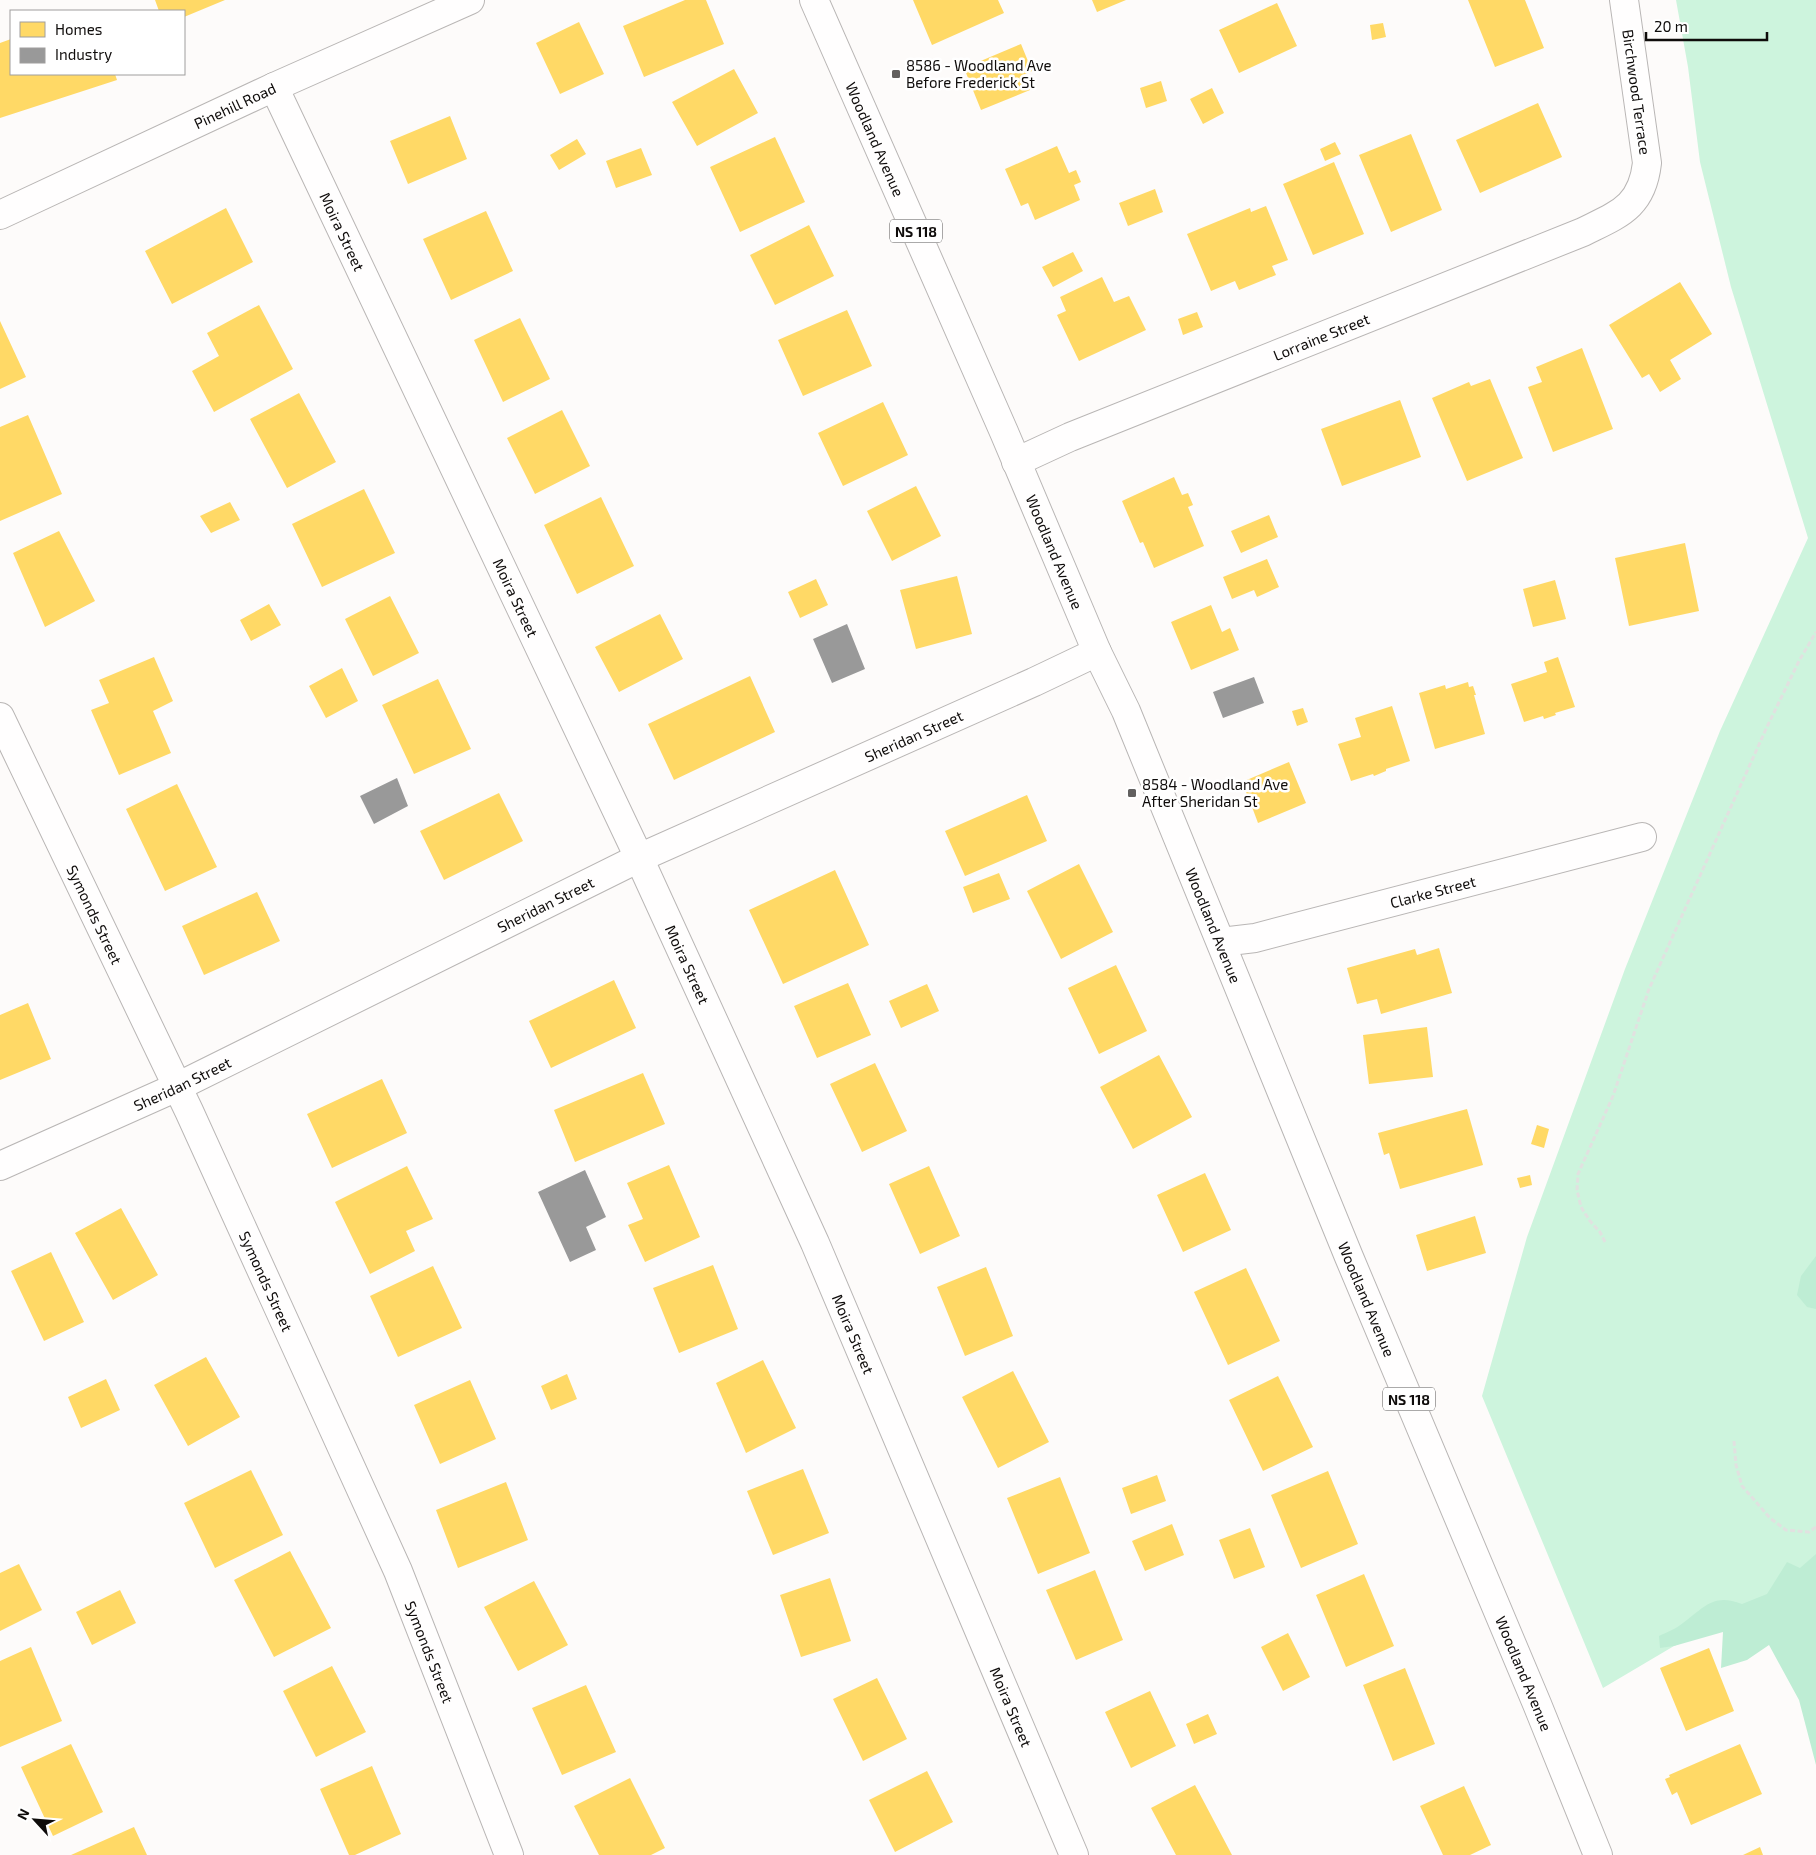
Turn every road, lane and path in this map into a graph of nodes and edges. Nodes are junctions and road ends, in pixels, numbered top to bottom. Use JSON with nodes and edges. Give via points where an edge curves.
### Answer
{"nodes":[{"id":1,"x":470,"y":0,"type":"edge"},
{"id":2,"x":814,"y":0,"type":"edge"},
{"id":3,"x":1624,"y":0,"type":"edge"},
{"id":4,"x":274,"y":87,"type":"junction"},
{"id":5,"x":1626,"y":209,"type":"joint"},
{"id":6,"x":0,"y":215,"type":"edge"},
{"id":7,"x":1016,"y":462,"type":"junction"},
{"id":8,"x":1816,"y":632,"type":"edge"},
{"id":9,"x":1096,"y":652,"type":"junction"},
{"id":10,"x":0,"y":717,"type":"edge"},
{"id":11,"x":1642,"y":837,"type":"dead end"},
{"id":12,"x":639,"y":858,"type":"junction"},
{"id":13,"x":1221,"y":942,"type":"junction"},
{"id":14,"x":178,"y":1087,"type":"junction"},
{"id":15,"x":0,"y":1166,"type":"edge"},
{"id":16,"x":1605,"y":1242,"type":"dead end"},
{"id":17,"x":1734,"y":1441,"type":"dead end"},
{"id":18,"x":1816,"y":1527,"type":"edge"},
{"id":19,"x":509,"y":1855,"type":"edge"},
{"id":20,"x":1074,"y":1855,"type":"edge"},
{"id":21,"x":1598,"y":1855,"type":"edge"}],
"edges":[{"from":1,"to":4,"type":"street","name":"Pinehill Road"},
{"from":2,"to":7,"type":"street","name":"Woodland Avenue","number":"NS 118"},
{"from":3,"to":5,"type":"street","name":"Birchwood Terrace","via":[[1647,163],[1641,188]]},
{"from":4,"to":6,"type":"street","name":"Pinehill Road"},
{"from":4,"to":12,"type":"street","name":"Moira Street"},
{"from":5,"to":7,"type":"street","name":"Lorraine Street","via":[[1583,232],[1070,437]]},
{"from":7,"to":9,"type":"street","name":"Woodland Avenue","number":"NS 118"},
{"from":8,"to":16,"type":"path","via":[[1766,729],[1650,989],[1613,1096],[1578,1174],[1581,1207]]},
{"from":9,"to":12,"type":"street","name":"Sheridan Street"},
{"from":9,"to":13,"type":"street","name":"Woodland Avenue","number":"NS 118","via":[[1126,711]]},
{"from":10,"to":14,"type":"street","name":"Symonds Street"},
{"from":11,"to":13,"type":"street","name":"Clarke Street","via":[[1255,938]]},
{"from":12,"to":14,"type":"street","name":"Sheridan Street"},
{"from":12,"to":20,"type":"street","name":"Moira Street","via":[[814,1243]]},
{"from":13,"to":21,"type":"street","name":"Woodland Avenue","number":"NS 118"},
{"from":14,"to":15,"type":"street","name":"Sheridan Street"},
{"from":14,"to":19,"type":"street","name":"Symonds Street","via":[[398,1571]]},
{"from":17,"to":18,"type":"path","via":[[1742,1486],[1770,1518],[1786,1530],[1809,1532]]}]}
